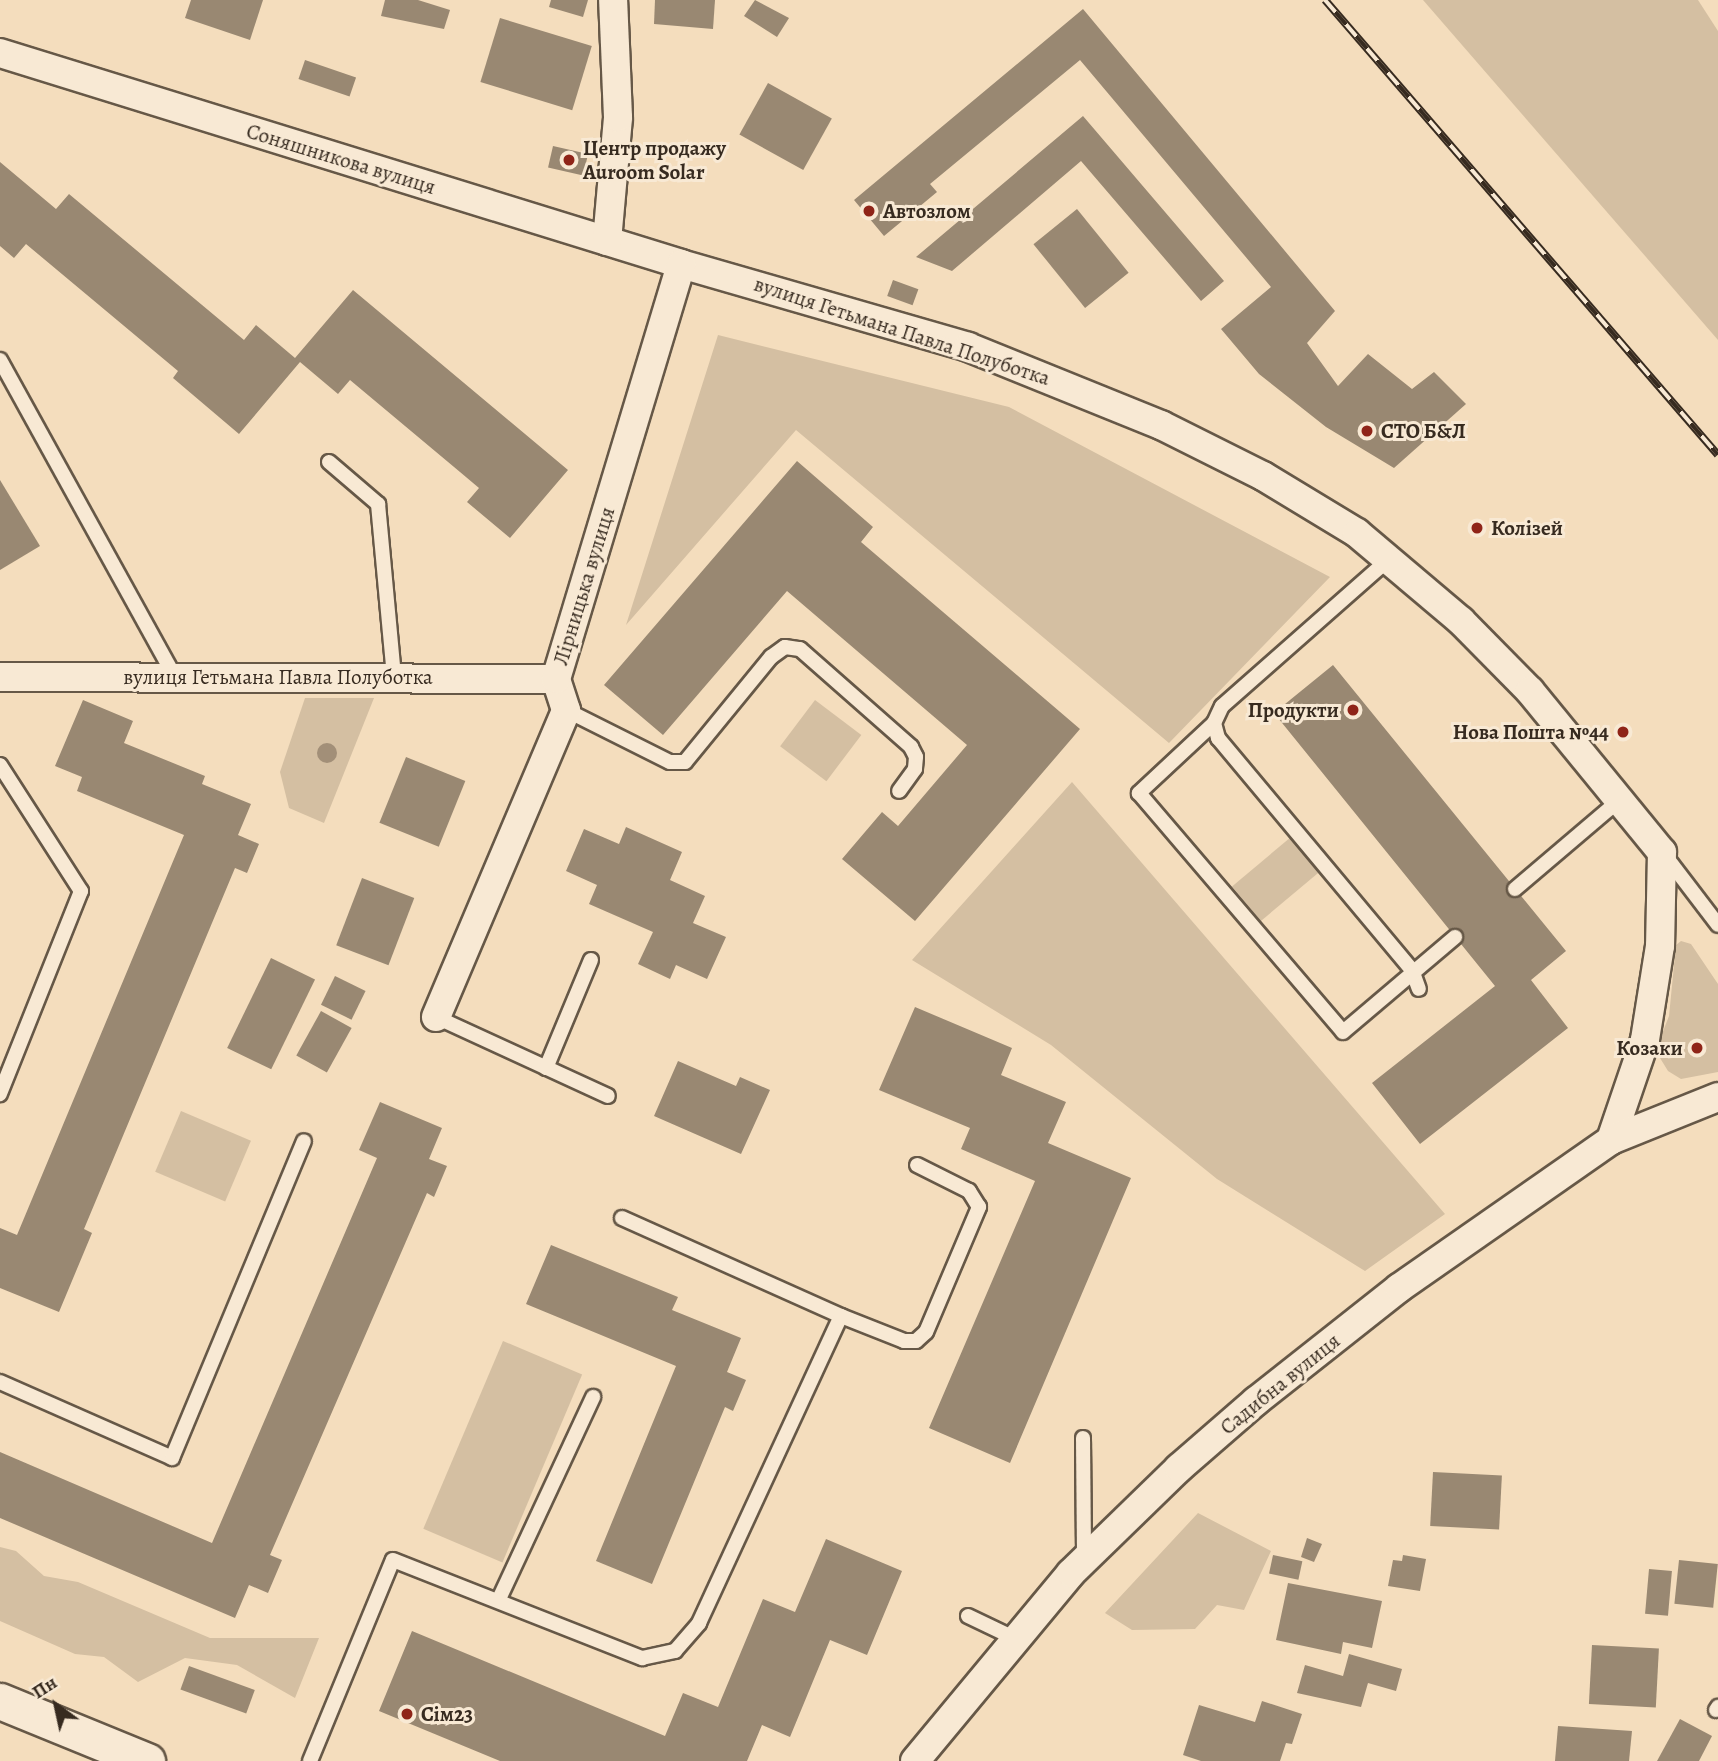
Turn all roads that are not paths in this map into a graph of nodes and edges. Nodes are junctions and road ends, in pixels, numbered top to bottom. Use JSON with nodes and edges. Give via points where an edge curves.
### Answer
{"nodes":[{"id":1,"x":612,"y":0,"type":"edge"},
{"id":2,"x":0,"y":53,"type":"edge"},
{"id":3,"x":607,"y":241,"type":"junction"},
{"id":4,"x":681,"y":264,"type":"junction"},
{"id":5,"x":0,"y":360,"type":"edge"},
{"id":6,"x":329,"y":462,"type":"dead end"},
{"id":7,"x":1389,"y":558,"type":"junction"},
{"id":8,"x":174,"y":675,"type":"junction"},
{"id":9,"x":0,"y":677,"type":"edge"},
{"id":10,"x":394,"y":677,"type":"junction"},
{"id":11,"x":556,"y":679,"type":"junction"},
{"id":12,"x":566,"y":710,"type":"junction"},
{"id":13,"x":1214,"y":723,"type":"junction"},
{"id":14,"x":0,"y":765,"type":"edge"},
{"id":15,"x":899,"y":791,"type":"dead end"},
{"id":16,"x":1622,"y":798,"type":"junction"},
{"id":17,"x":1662,"y":852,"type":"junction"},
{"id":18,"x":1515,"y":889,"type":"dead end"},
{"id":19,"x":1718,"y":925,"type":"edge"},
{"id":20,"x":1455,"y":937,"type":"dead end"},
{"id":21,"x":591,"y":960,"type":"dead end"},
{"id":22,"x":1412,"y":970,"type":"junction"},
{"id":23,"x":1419,"y":989,"type":"dead end"},
{"id":24,"x":436,"y":1017,"type":"joint"},
{"id":25,"x":546,"y":1068,"type":"junction"},
{"id":26,"x":0,"y":1094,"type":"edge"},
{"id":27,"x":608,"y":1096,"type":"dead end"},
{"id":28,"x":1718,"y":1097,"type":"edge"},
{"id":29,"x":1611,"y":1140,"type":"junction"},
{"id":30,"x":304,"y":1141,"type":"dead end"},
{"id":31,"x":917,"y":1165,"type":"dead end"},
{"id":32,"x":622,"y":1218,"type":"dead end"},
{"id":33,"x":841,"y":1316,"type":"junction"},
{"id":34,"x":0,"y":1382,"type":"edge"},
{"id":35,"x":593,"y":1397,"type":"dead end"},
{"id":36,"x":1083,"y":1438,"type":"dead end"},
{"id":37,"x":1084,"y":1559,"type":"junction"},
{"id":38,"x":499,"y":1599,"type":"junction"},
{"id":39,"x":968,"y":1616,"type":"dead end"},
{"id":40,"x":1014,"y":1638,"type":"junction"},
{"id":41,"x":0,"y":1701,"type":"edge"},
{"id":42,"x":147,"y":1761,"type":"edge"},
{"id":43,"x":310,"y":1761,"type":"edge"},
{"id":44,"x":915,"y":1761,"type":"edge"}],
"edges":[{"from":1,"to":3,"type":"street","via":[[618,117]]},
{"from":2,"to":3,"type":"street","name":"Соняшникова вулиця"},
{"from":3,"to":4,"type":"street","name":"Соняшникова вулиця"},
{"from":4,"to":7,"type":"street","name":"вулиця Гетьмана Павла Полуботка","via":[[842,308],[1057,380],[1262,476],[1357,533]]},
{"from":4,"to":11,"type":"street","name":"Лірницька вулиця"},
{"from":5,"to":8,"type":"lane"},
{"from":6,"to":10,"type":"lane","via":[[379,504]]},
{"from":7,"to":13,"type":"lane","via":[[1222,706]]},
{"from":7,"to":16,"type":"street","name":"вулиця Гетьмана Павла Полуботка","via":[[1461,621],[1530,691]]},
{"from":8,"to":9,"type":"street","name":"вулиця Гетьмана Павла Полуботка"},
{"from":8,"to":10,"type":"street","name":"вулиця Гетьмана Павла Полуботка"},
{"from":10,"to":11,"type":"street","name":"вулиця Гетьмана Павла Полуботка"},
{"from":11,"to":12,"type":"street","name":"Лірницька вулиця"},
{"from":12,"to":15,"type":"lane","via":[[670,762],[685,762],[771,657],[785,647],[800,649],[911,747],[915,769]]},
{"from":12,"to":24,"type":"street"},
{"from":13,"to":22,"type":"lane","via":[[1218,738]]},
{"from":13,"to":22,"type":"lane","via":[[1139,793],[1343,1032]]},
{"from":14,"to":26,"type":"lane","via":[[81,891]]},
{"from":16,"to":17,"type":"street","name":"вулиця Гетьмана Павла Полуботка"},
{"from":16,"to":18,"type":"lane"},
{"from":17,"to":19,"type":"lane"},
{"from":17,"to":29,"type":"street","via":[[1660,946],[1645,1040]]},
{"from":20,"to":22,"type":"lane"},
{"from":21,"to":25,"type":"lane"},
{"from":22,"to":23,"type":"lane"},
{"from":24,"to":25,"type":"lane"},
{"from":25,"to":27,"type":"lane"},
{"from":28,"to":29,"type":"street","name":"Садибна вулиця"},
{"from":29,"to":37,"type":"street","name":"Садибна вулиця","via":[[1326,1345],[1179,1468]]},
{"from":30,"to":34,"type":"lane","via":[[173,1458]]},
{"from":31,"to":33,"type":"lane","via":[[969,1191],[979,1207],[926,1332],[916,1341],[904,1342]]},
{"from":32,"to":33,"type":"lane"},
{"from":33,"to":38,"type":"lane","via":[[699,1623],[675,1651],[642,1658]]},
{"from":35,"to":38,"type":"lane"},
{"from":36,"to":37,"type":"lane"},
{"from":37,"to":40,"type":"street","name":"Садибна вулиця"},
{"from":38,"to":43,"type":"lane","via":[[393,1560]]},
{"from":39,"to":40,"type":"lane"},
{"from":40,"to":44,"type":"street","name":"Садибна вулиця"},
{"from":41,"to":42,"type":"street"}]}
